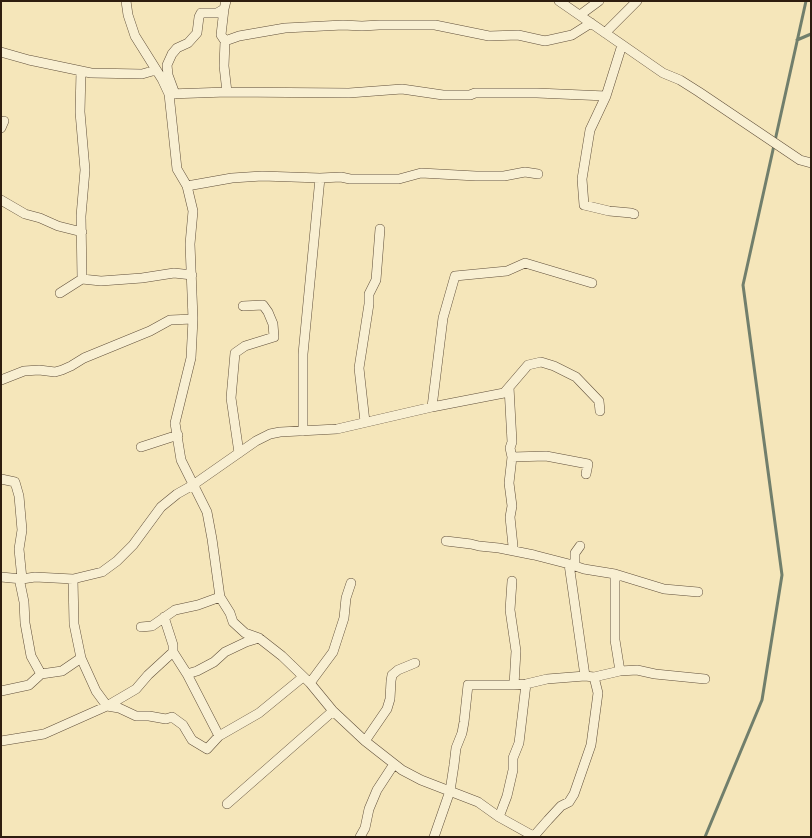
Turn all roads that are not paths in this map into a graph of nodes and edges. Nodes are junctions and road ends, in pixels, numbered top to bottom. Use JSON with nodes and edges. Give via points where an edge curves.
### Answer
{"nodes":[{"id":1,"x":126,"y":1,"type":"edge"},
{"id":2,"x":558,"y":1,"type":"edge"},
{"id":3,"x":599,"y":1,"type":"edge"},
{"id":4,"x":637,"y":1,"type":"edge"},
{"id":5,"x":225,"y":5,"type":"edge"},
{"id":6,"x":580,"y":15,"type":"junction"},
{"id":7,"x":591,"y":23,"type":"junction"},
{"id":8,"x":605,"y":33,"type":"junction"},
{"id":9,"x":225,"y":41,"type":"junction"},
{"id":10,"x":622,"y":45,"type":"junction"},
{"id":11,"x":1,"y":52,"type":"edge"},
{"id":12,"x":156,"y":70,"type":"junction"},
{"id":13,"x":81,"y":71,"type":"junction"},
{"id":14,"x":227,"y":92,"type":"junction"},
{"id":15,"x":172,"y":94,"type":"junction"},
{"id":16,"x":606,"y":96,"type":"junction"},
{"id":17,"x":811,"y":163,"type":"edge"},
{"id":18,"x":538,"y":174,"type":"dead end"},
{"id":19,"x":320,"y":178,"type":"junction"},
{"id":20,"x":187,"y":186,"type":"junction"},
{"id":21,"x":1,"y":200,"type":"edge"},
{"id":22,"x":634,"y":214,"type":"dead end"},
{"id":23,"x":380,"y":229,"type":"dead end"},
{"id":24,"x":82,"y":232,"type":"junction"},
{"id":25,"x":192,"y":275,"type":"junction"},
{"id":26,"x":82,"y":280,"type":"junction"},
{"id":27,"x":592,"y":282,"type":"dead end"},
{"id":28,"x":60,"y":292,"type":"dead end"},
{"id":29,"x":243,"y":306,"type":"dead end"},
{"id":30,"x":193,"y":319,"type":"junction"},
{"id":31,"x":1,"y":380,"type":"edge"},
{"id":32,"x":509,"y":387,"type":"junction"},
{"id":33,"x":432,"y":407,"type":"junction"},
{"id":34,"x":600,"y":411,"type":"dead end"},
{"id":35,"x":365,"y":422,"type":"junction"},
{"id":36,"x":303,"y":431,"type":"junction"},
{"id":37,"x":178,"y":435,"type":"junction"},
{"id":38,"x":141,"y":447,"type":"dead end"},
{"id":39,"x":239,"y":453,"type":"junction"},
{"id":40,"x":512,"y":456,"type":"junction"},
{"id":41,"x":586,"y":474,"type":"dead end"},
{"id":42,"x":1,"y":479,"type":"edge"},
{"id":43,"x":193,"y":485,"type":"junction"},
{"id":44,"x":446,"y":541,"type":"dead end"},
{"id":45,"x":580,"y":546,"type":"dead end"},
{"id":46,"x":512,"y":550,"type":"junction"},
{"id":47,"x":572,"y":565,"type":"junction"},
{"id":48,"x":615,"y":574,"type":"junction"},
{"id":49,"x":1,"y":577,"type":"edge"},
{"id":50,"x":20,"y":578,"type":"junction"},
{"id":51,"x":73,"y":579,"type":"junction"},
{"id":52,"x":512,"y":581,"type":"dead end"},
{"id":53,"x":352,"y":583,"type":"dead end"},
{"id":54,"x":698,"y":592,"type":"dead end"},
{"id":55,"x":220,"y":597,"type":"junction"},
{"id":56,"x":164,"y":617,"type":"junction"},
{"id":57,"x":141,"y":627,"type":"dead end"},
{"id":58,"x":259,"y":638,"type":"junction"},
{"id":59,"x":173,"y":652,"type":"junction"},
{"id":60,"x":81,"y":658,"type":"junction"},
{"id":61,"x":415,"y":663,"type":"dead end"},
{"id":62,"x":620,"y":671,"type":"junction"},
{"id":63,"x":41,"y":674,"type":"junction"},
{"id":64,"x":187,"y":674,"type":"junction"},
{"id":65,"x":590,"y":677,"type":"junction"},
{"id":66,"x":705,"y":679,"type":"dead end"},
{"id":67,"x":306,"y":680,"type":"junction"},
{"id":68,"x":526,"y":684,"type":"junction"},
{"id":69,"x":514,"y":685,"type":"junction"},
{"id":70,"x":1,"y":691,"type":"edge"},
{"id":71,"x":107,"y":706,"type":"junction"},
{"id":72,"x":333,"y":710,"type":"junction"},
{"id":73,"x":219,"y":736,"type":"junction"},
{"id":74,"x":1,"y":741,"type":"edge"},
{"id":75,"x":365,"y":741,"type":"junction"},
{"id":76,"x":394,"y":764,"type":"junction"},
{"id":77,"x":450,"y":791,"type":"junction"},
{"id":78,"x":227,"y":804,"type":"dead end"},
{"id":79,"x":499,"y":817,"type":"junction"},
{"id":80,"x":360,"y":837,"type":"edge"},
{"id":81,"x":434,"y":837,"type":"edge"},
{"id":82,"x":534,"y":837,"type":"edge"}],
"edges":[{"from":1,"to":12,"type":"street","via":[[135,36]]},
{"from":2,"to":6,"type":"street"},
{"from":3,"to":6,"type":"street"},
{"from":4,"to":8,"type":"street"},
{"from":5,"to":9,"type":"street","via":[[221,35]]},
{"from":5,"to":15,"type":"street","via":[[217,12],[201,13],[197,33],[172,54],[167,65]]},
{"from":6,"to":7,"type":"street"},
{"from":7,"to":8,"type":"street"},
{"from":7,"to":9,"type":"street","via":[[572,35],[545,41],[518,35],[489,36],[435,25],[343,25],[285,28]]},
{"from":8,"to":10,"type":"street"},
{"from":9,"to":14,"type":"street"},
{"from":10,"to":16,"type":"street"},
{"from":10,"to":17,"type":"street","via":[[663,73],[699,92],[800,160]]},
{"from":11,"to":13,"type":"street"},
{"from":12,"to":13,"type":"street","via":[[142,74]]},
{"from":12,"to":15,"type":"street"},
{"from":13,"to":24,"type":"street","via":[[80,112],[85,170]]},
{"from":14,"to":15,"type":"street"},
{"from":14,"to":16,"type":"street","via":[[349,93],[402,89],[443,95],[537,93]]},
{"from":15,"to":20,"type":"street","via":[[177,169]]},
{"from":16,"to":22,"type":"street","via":[[590,130],[582,179],[584,205]]},
{"from":18,"to":19,"type":"street","via":[[525,172],[504,176],[458,176],[421,173],[399,179]]},
{"from":19,"to":20,"type":"street","via":[[262,176]]},
{"from":19,"to":36,"type":"street","via":[[303,354]]},
{"from":20,"to":25,"type":"street","via":[[193,211],[190,244]]},
{"from":21,"to":24,"type":"street","via":[[25,214]]},
{"from":23,"to":35,"type":"street","via":[[376,280],[370,294],[359,368]]},
{"from":24,"to":26,"type":"street"},
{"from":25,"to":26,"type":"street","via":[[174,273],[142,278]]},
{"from":25,"to":30,"type":"street"},
{"from":26,"to":28,"type":"street"},
{"from":27,"to":33,"type":"street","via":[[525,263],[507,271],[455,276],[443,318]]},
{"from":29,"to":39,"type":"street","via":[[263,305],[273,324],[274,337],[245,346],[235,353],[231,398]]},
{"from":30,"to":31,"type":"street","via":[[170,320],[56,372],[24,371]]},
{"from":30,"to":37,"type":"street","via":[[191,358],[175,423]]},
{"from":32,"to":33,"type":"street","via":[[504,394]]},
{"from":32,"to":34,"type":"street","via":[[528,365],[541,362],[576,377],[599,402]]},
{"from":32,"to":40,"type":"street"},
{"from":33,"to":35,"type":"street"},
{"from":35,"to":36,"type":"street","via":[[336,429]]},
{"from":36,"to":39,"type":"street","via":[[270,434]]},
{"from":37,"to":38,"type":"street"},
{"from":37,"to":43,"type":"street","via":[[181,460]]},
{"from":39,"to":43,"type":"street"},
{"from":40,"to":41,"type":"street","via":[[546,456],[588,464]]},
{"from":40,"to":46,"type":"street","via":[[509,483]]},
{"from":42,"to":50,"type":"street","via":[[15,482],[19,496],[22,530],[19,549]]},
{"from":43,"to":51,"type":"street","via":[[161,507],[133,545],[117,561],[102,572]]},
{"from":43,"to":55,"type":"street","via":[[207,512]]},
{"from":44,"to":46,"type":"street"},
{"from":45,"to":47,"type":"street"},
{"from":46,"to":47,"type":"street"},
{"from":47,"to":48,"type":"street"},
{"from":47,"to":65,"type":"street"},
{"from":48,"to":54,"type":"street","via":[[664,589]]},
{"from":48,"to":62,"type":"street","via":[[615,640]]},
{"from":49,"to":50,"type":"street"},
{"from":50,"to":51,"type":"street"},
{"from":50,"to":63,"type":"street","via":[[32,656]]},
{"from":51,"to":60,"type":"street","via":[[74,624]]},
{"from":52,"to":69,"type":"street","via":[[510,610],[516,651]]},
{"from":53,"to":67,"type":"street","via":[[333,652]]},
{"from":55,"to":56,"type":"street","via":[[175,610]]},
{"from":55,"to":58,"type":"street","via":[[233,622],[245,633]]},
{"from":56,"to":57,"type":"street","via":[[152,626]]},
{"from":56,"to":59,"type":"street"},
{"from":58,"to":64,"type":"street","via":[[225,652],[197,672]]},
{"from":58,"to":67,"type":"street"},
{"from":59,"to":64,"type":"street"},
{"from":59,"to":71,"type":"street","via":[[133,692]]},
{"from":60,"to":63,"type":"street","via":[[62,671]]},
{"from":60,"to":71,"type":"street","via":[[96,691]]},
{"from":61,"to":75,"type":"street","via":[[392,675],[390,699],[386,709]]},
{"from":62,"to":65,"type":"street"},
{"from":62,"to":66,"type":"street","via":[[637,670]]},
{"from":63,"to":70,"type":"street","via":[[29,685]]},
{"from":64,"to":73,"type":"street"},
{"from":65,"to":68,"type":"street","via":[[547,679]]},
{"from":65,"to":82,"type":"street","via":[[598,693],[591,745],[574,794]]},
{"from":67,"to":72,"type":"street"},
{"from":67,"to":73,"type":"street","via":[[259,713]]},
{"from":68,"to":69,"type":"street"},
{"from":68,"to":79,"type":"street","via":[[519,743],[513,758],[507,796]]},
{"from":69,"to":77,"type":"street","via":[[468,685],[464,722],[456,748]]},
{"from":71,"to":73,"type":"street","via":[[120,708],[136,716],[166,719],[172,717],[183,725],[192,740],[207,749]]},
{"from":71,"to":74,"type":"street","via":[[44,734]]},
{"from":72,"to":75,"type":"street"},
{"from":72,"to":78,"type":"street"},
{"from":75,"to":76,"type":"street"},
{"from":76,"to":77,"type":"street","via":[[421,780]]},
{"from":76,"to":80,"type":"street","via":[[377,790]]},
{"from":77,"to":79,"type":"street","via":[[478,802]]},
{"from":77,"to":81,"type":"street"},
{"from":79,"to":82,"type":"street"}]}
